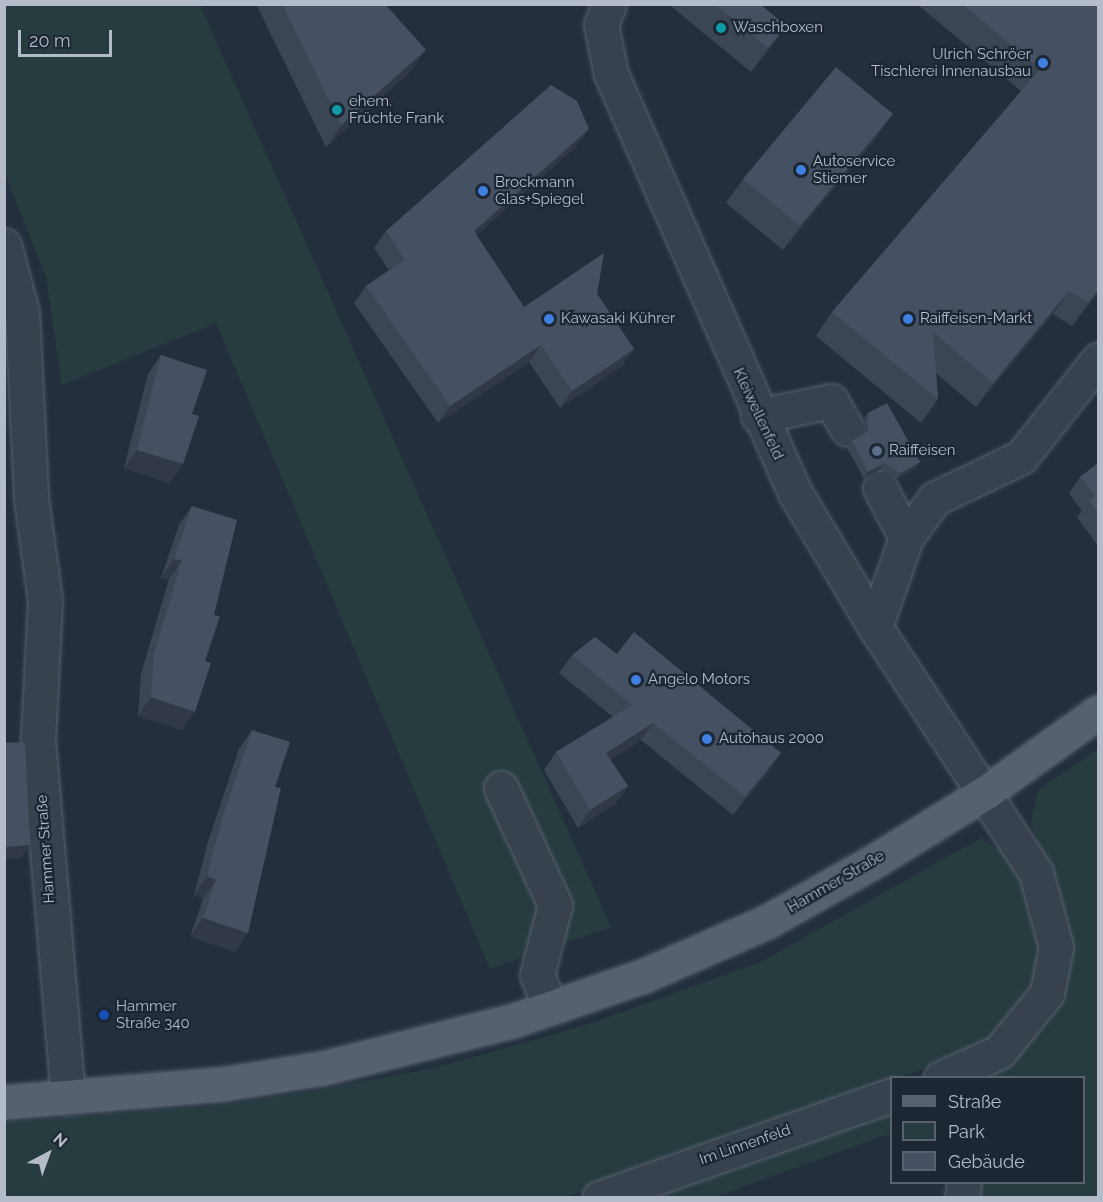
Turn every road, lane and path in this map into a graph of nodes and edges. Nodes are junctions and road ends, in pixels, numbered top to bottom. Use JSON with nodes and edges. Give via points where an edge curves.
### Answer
{"nodes":[{"id":1,"x":609,"y":4,"type":"edge"},
{"id":2,"x":4,"y":245,"type":"edge"},
{"id":3,"x":1098,"y":360,"type":"edge"},
{"id":4,"x":758,"y":416,"type":"junction"},
{"id":5,"x":847,"y":429,"type":"dead end"},
{"id":6,"x":880,"y":488,"type":"dead end"},
{"id":7,"x":18,"y":501,"type":"edge"},
{"id":8,"x":906,"y":538,"type":"junction"},
{"id":9,"x":875,"y":627,"type":"junction"},
{"id":10,"x":1098,"y":712,"type":"edge"},
{"id":11,"x":501,"y":788,"type":"dead end"},
{"id":12,"x":986,"y":792,"type":"junction"},
{"id":13,"x":550,"y":1008,"type":"junction"},
{"id":14,"x":961,"y":1074,"type":"edge"},
{"id":15,"x":890,"y":1095,"type":"edge"},
{"id":16,"x":68,"y":1098,"type":"junction"},
{"id":17,"x":4,"y":1102,"type":"edge"},
{"id":18,"x":599,"y":1197,"type":"edge"}],
"edges":[{"from":1,"to":4,"type":"street","name":"Kleiwellenfeld","via":[[601,25],[611,74]]},
{"from":2,"to":7,"type":"street","name":"Hammer Straße","via":[[22,312]]},
{"from":3,"to":8,"type":"street","via":[[1021,457],[934,499]]},
{"from":4,"to":5,"type":"street","via":[[831,401]]},
{"from":4,"to":9,"type":"street","name":"Kleiwellenfeld","via":[[794,491]]},
{"from":6,"to":8,"type":"street"},
{"from":7,"to":16,"type":"street","name":"Hammer Straße","via":[[45,600],[38,740]]},
{"from":8,"to":9,"type":"street"},
{"from":9,"to":12,"type":"street","name":"Kleiwellenfeld"},
{"from":10,"to":12,"type":"main road","name":"Hammer Straße"},
{"from":11,"to":13,"type":"street","via":[[555,905],[537,975]]},
{"from":12,"to":13,"type":"main road","name":"Hammer Straße","via":[[768,921],[643,975]]},
{"from":12,"to":14,"type":"street","via":[[1036,873],[1056,947],[1047,993],[1017,1035]]},
{"from":13,"to":16,"type":"main road","name":"Hammer Straße","via":[[323,1068],[222,1084]]},
{"from":15,"to":18,"type":"street","name":"Im Linnenfeld"},
{"from":16,"to":17,"type":"main road","name":"Hammer Straße"}]}
